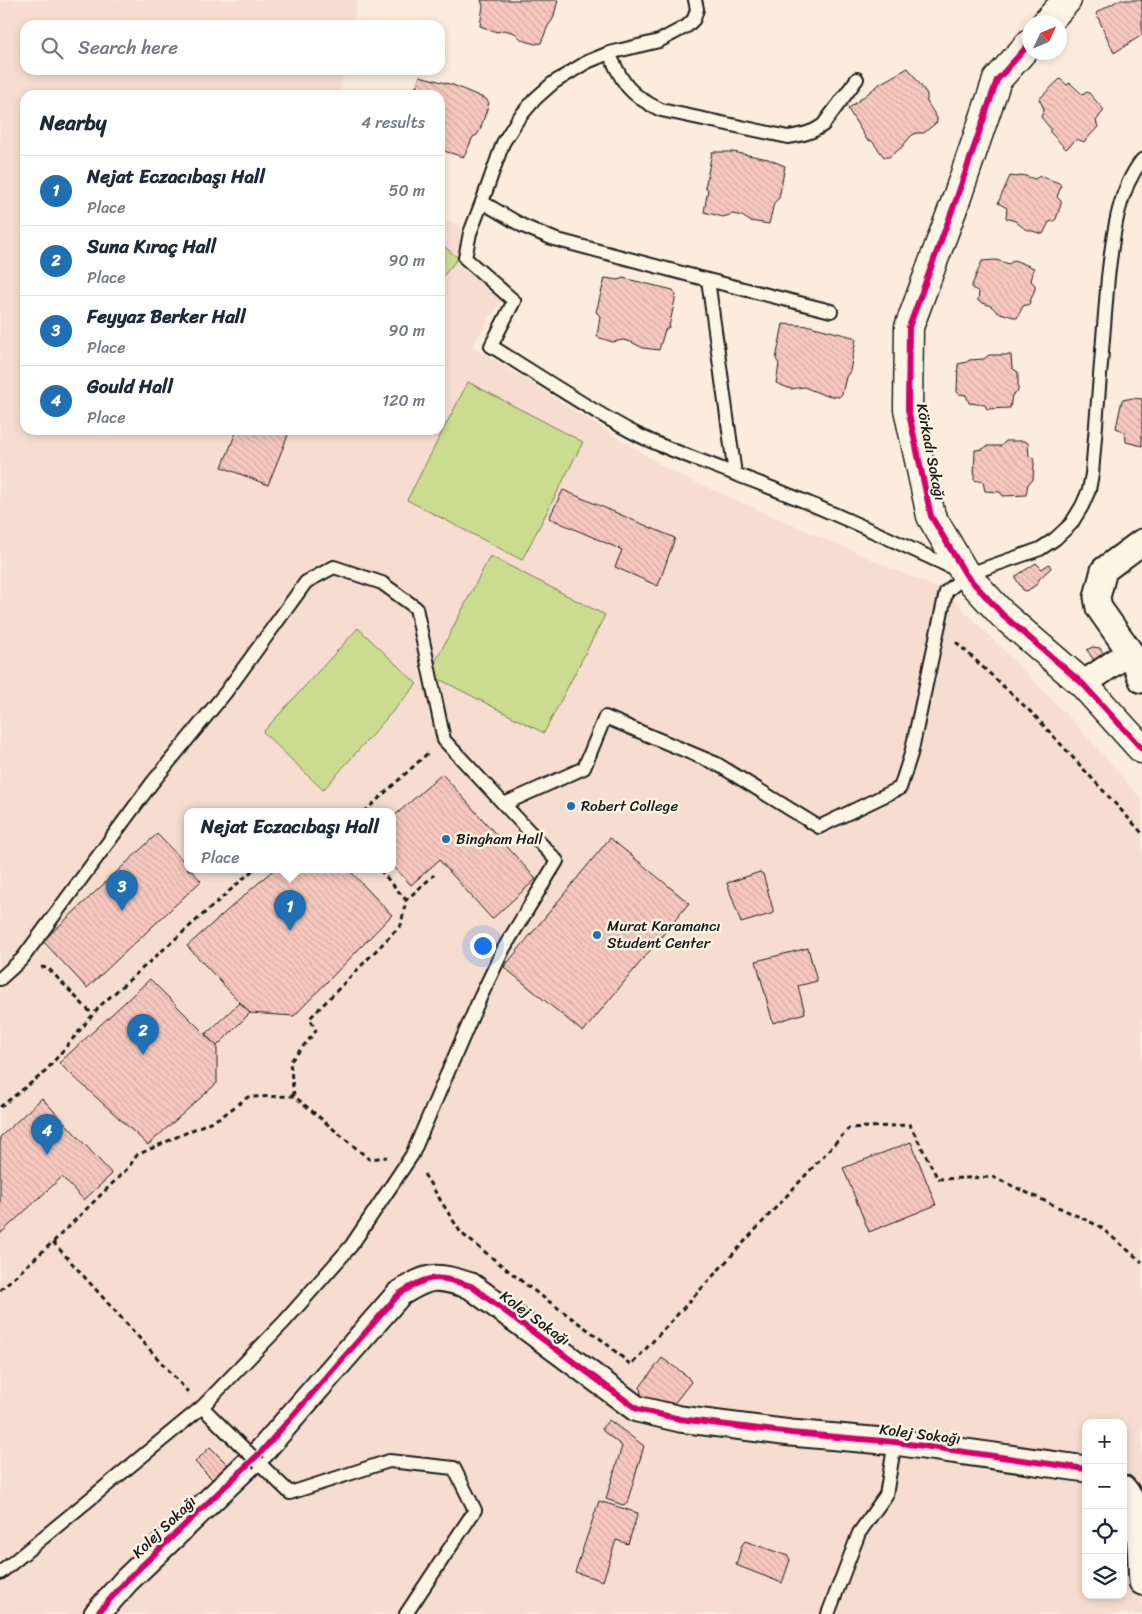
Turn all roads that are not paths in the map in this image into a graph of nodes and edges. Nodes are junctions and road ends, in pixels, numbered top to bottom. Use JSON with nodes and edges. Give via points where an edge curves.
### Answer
{"nodes":[{"id":1,"x":695,"y":0,"type":"edge"},
{"id":2,"x":1067,"y":0,"type":"edge"},
{"id":3,"x":1053,"y":15,"type":"edge"},
{"id":4,"x":1022,"y":52,"type":"edge"},
{"id":5,"x":609,"y":53,"type":"junction"},
{"id":6,"x":857,"y":80,"type":"dead end"},
{"id":7,"x":1142,"y":160,"type":"edge"},
{"id":8,"x":482,"y":202,"type":"junction"},
{"id":9,"x":708,"y":280,"type":"junction"},
{"id":10,"x":831,"y":311,"type":"dead end"},
{"id":11,"x":736,"y":474,"type":"junction"},
{"id":12,"x":1142,"y":542,"type":"edge"},
{"id":13,"x":966,"y":574,"type":"junction"},
{"id":14,"x":1130,"y":652,"type":"junction"},
{"id":15,"x":1142,"y":680,"type":"edge"},
{"id":16,"x":1083,"y":684,"type":"junction"},
{"id":17,"x":1142,"y":750,"type":"edge"},
{"id":18,"x":504,"y":804,"type":"junction"},
{"id":19,"x":0,"y":980,"type":"edge"},
{"id":20,"x":202,"y":1407,"type":"junction"},
{"id":21,"x":894,"y":1442,"type":"junction"},
{"id":22,"x":1082,"y":1468,"type":"edge"},
{"id":23,"x":1127,"y":1492,"type":"edge"},
{"id":24,"x":0,"y":1573,"type":"edge"},
{"id":25,"x":1142,"y":1582,"type":"edge"},
{"id":26,"x":97,"y":1614,"type":"edge"},
{"id":27,"x":406,"y":1614,"type":"edge"},
{"id":28,"x":828,"y":1614,"type":"edge"}],
"edges":[{"from":1,"to":5,"type":"lane","via":[[694,19],[687,26],[659,41]]},
{"from":2,"to":3,"type":"street"},
{"from":4,"to":13,"type":"street","name":"Körkadı Sokağı","via":[[997,80],[909,327],[908,409],[931,516]]},
{"from":5,"to":6,"type":"lane","via":[[629,90],[650,105],[788,137],[802,135],[823,125]]},
{"from":5,"to":8,"type":"lane","via":[[573,69],[535,99],[503,143]]},
{"from":7,"to":13,"type":"lane","via":[[1126,186],[1112,246],[1089,490],[1071,524],[1055,539],[1040,549]]},
{"from":8,"to":9,"type":"lane","via":[[523,226],[554,239]]},
{"from":8,"to":11,"type":"lane","via":[[465,258],[514,301],[491,346],[640,435]]},
{"from":9,"to":10,"type":"lane"},
{"from":9,"to":11,"type":"lane"},
{"from":11,"to":13,"type":"lane"},
{"from":12,"to":14,"type":"street","via":[[1104,570],[1097,597],[1099,608]]},
{"from":13,"to":16,"type":"street","name":"Körkadı Sokağı","via":[[1003,615]]},
{"from":13,"to":18,"type":"lane","via":[[946,592],[911,754],[900,788],[819,827],[717,764],[605,717],[584,768]]},
{"from":14,"to":15,"type":"street"},
{"from":14,"to":16,"type":"street"},
{"from":16,"to":17,"type":"street","name":"Körkadı Sokağı"},
{"from":18,"to":19,"type":"lane","via":[[444,740],[416,608],[382,583],[334,567],[306,582],[22,959]]},
{"from":18,"to":20,"type":"lane","via":[[557,862],[504,948],[412,1155],[351,1246]]},
{"from":20,"to":24,"type":"lane"},
{"from":20,"to":27,"type":"lane","bridge":true,"via":[[290,1493],[389,1461],[454,1468],[475,1510]]},
{"from":21,"to":22,"type":"street","name":"Kolej Sokağı"},
{"from":21,"to":26,"type":"street","name":"Kolej Sokağı","via":[[680,1419],[637,1409],[470,1286],[443,1278],[422,1280],[399,1294],[262,1451],[126,1581]]},
{"from":21,"to":28,"type":"lane","via":[[886,1495],[859,1533]]},
{"from":23,"to":25,"type":"street","via":[[1136,1510]]}]}
